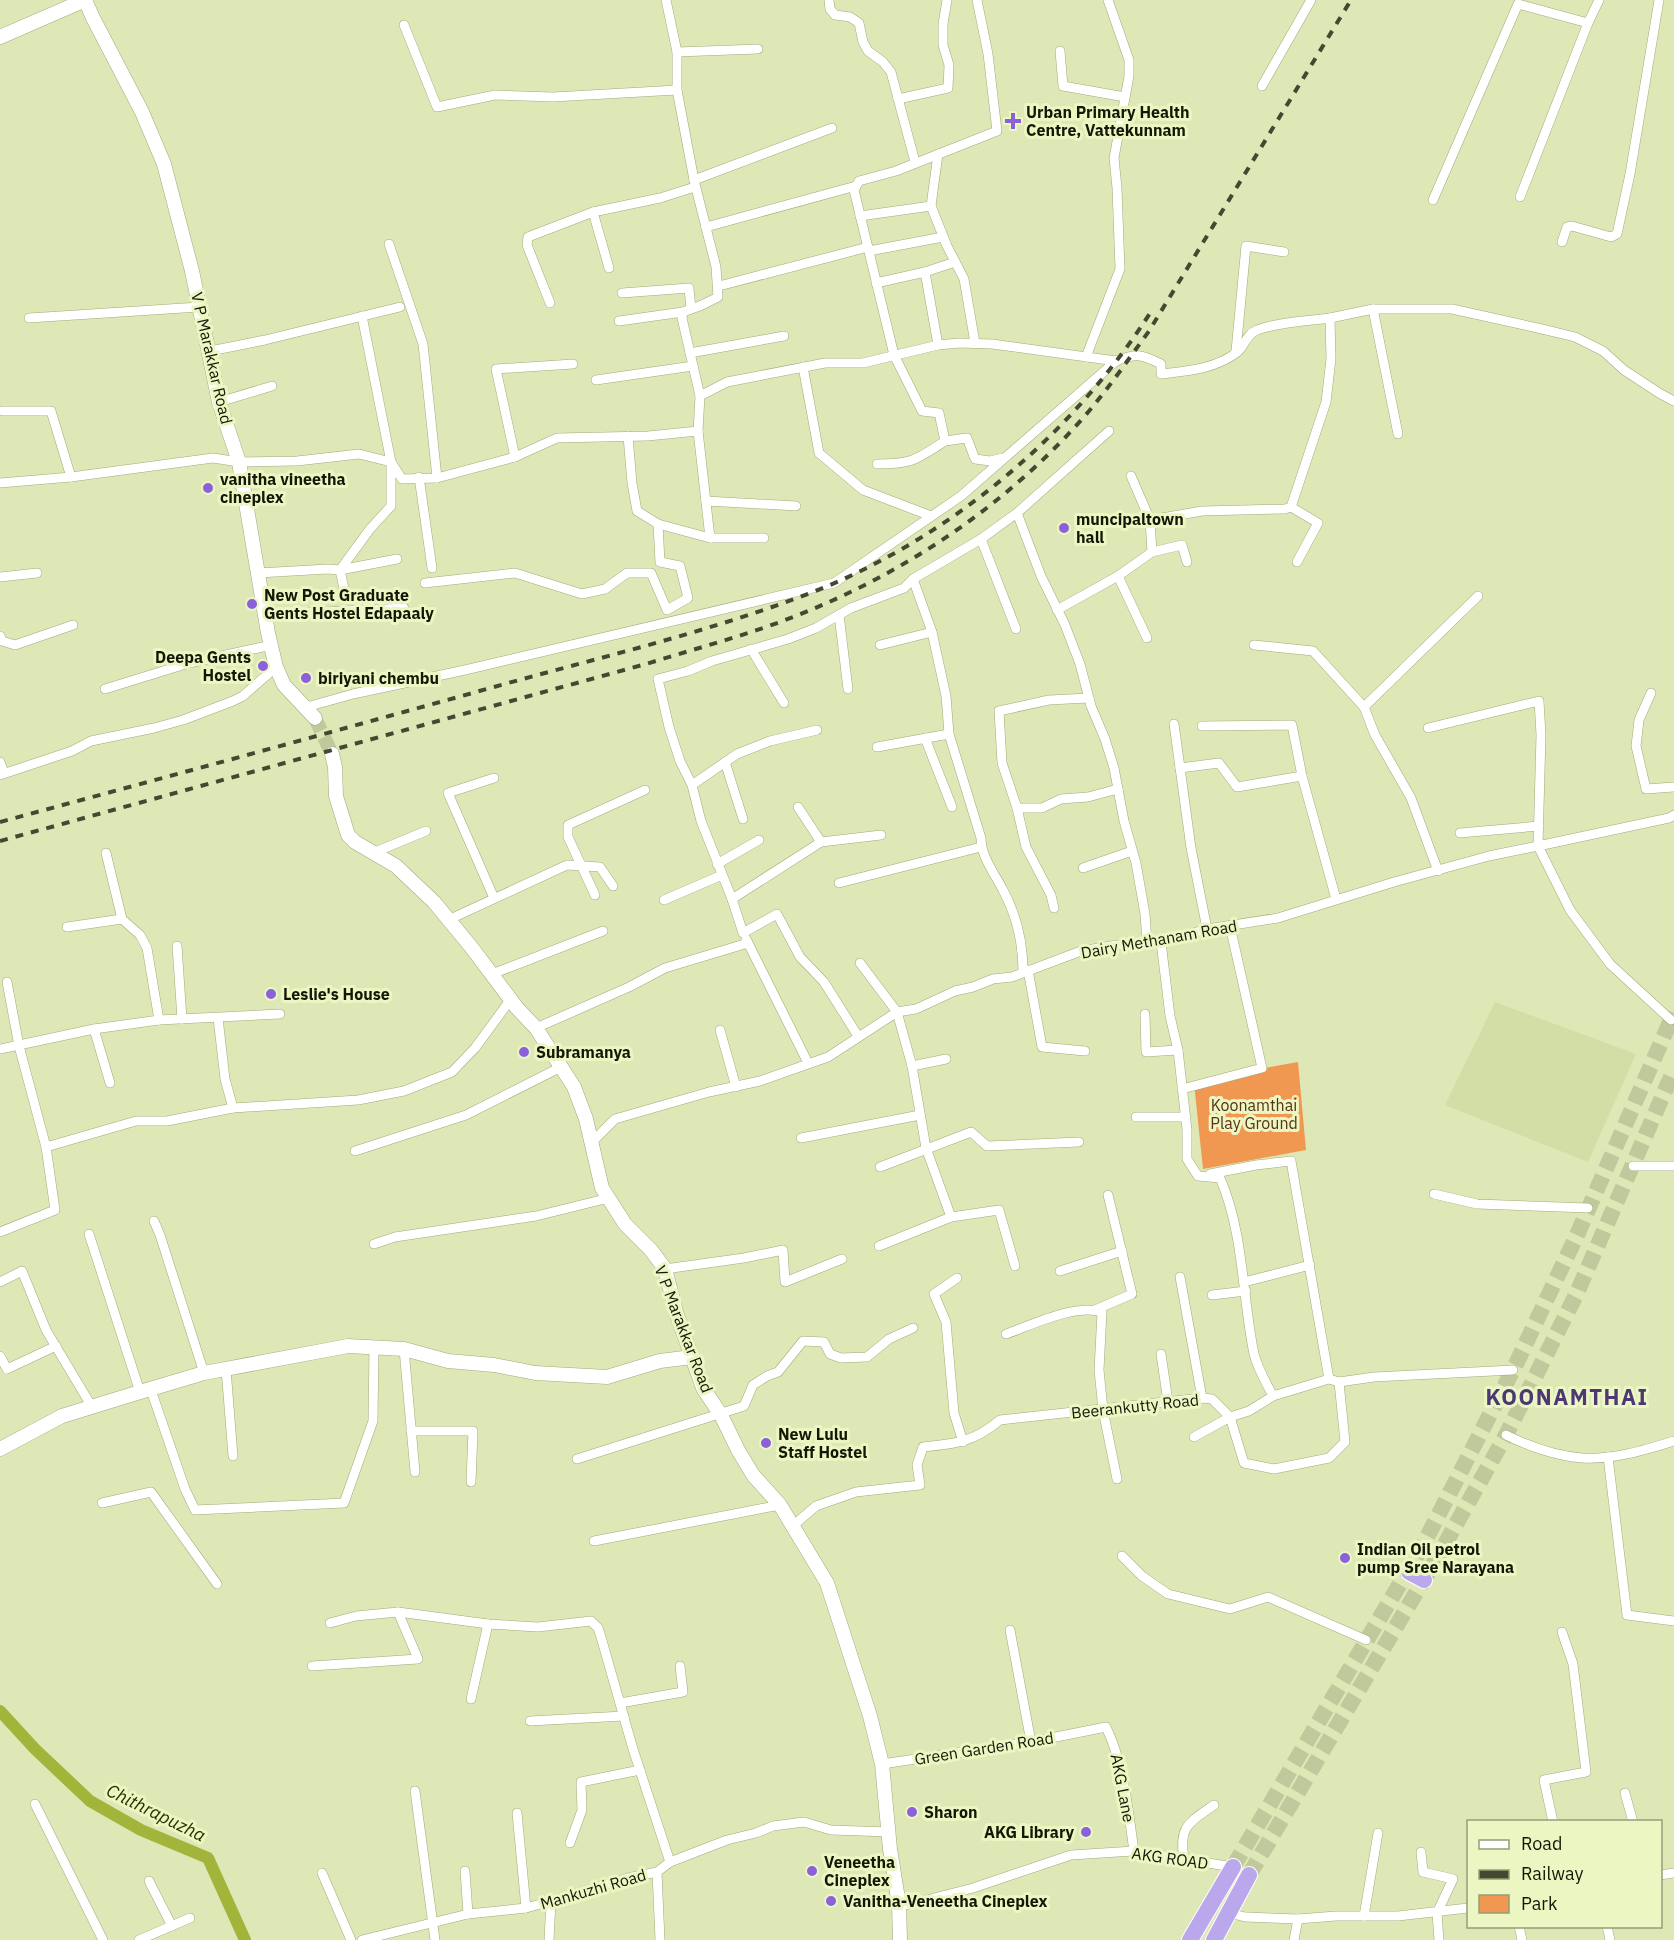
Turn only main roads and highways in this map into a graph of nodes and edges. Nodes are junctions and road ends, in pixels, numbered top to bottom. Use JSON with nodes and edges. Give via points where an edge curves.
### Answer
{"nodes":[{"id":1,"x":1408,"y":1572,"type":"dead end"},
{"id":2,"x":1424,"y":1580,"type":"dead end"},
{"id":3,"x":1233,"y":1867,"type":"tunnel mouth"},
{"id":4,"x":1249,"y":1875,"type":"tunnel mouth"},
{"id":5,"x":1190,"y":1940,"type":"edge"},
{"id":6,"x":1214,"y":1940,"type":"edge"}],
"edges":[{"from":1,"to":2,"type":"highway"},
{"from":3,"to":5,"type":"highway"},
{"from":4,"to":6,"type":"highway"}]}
